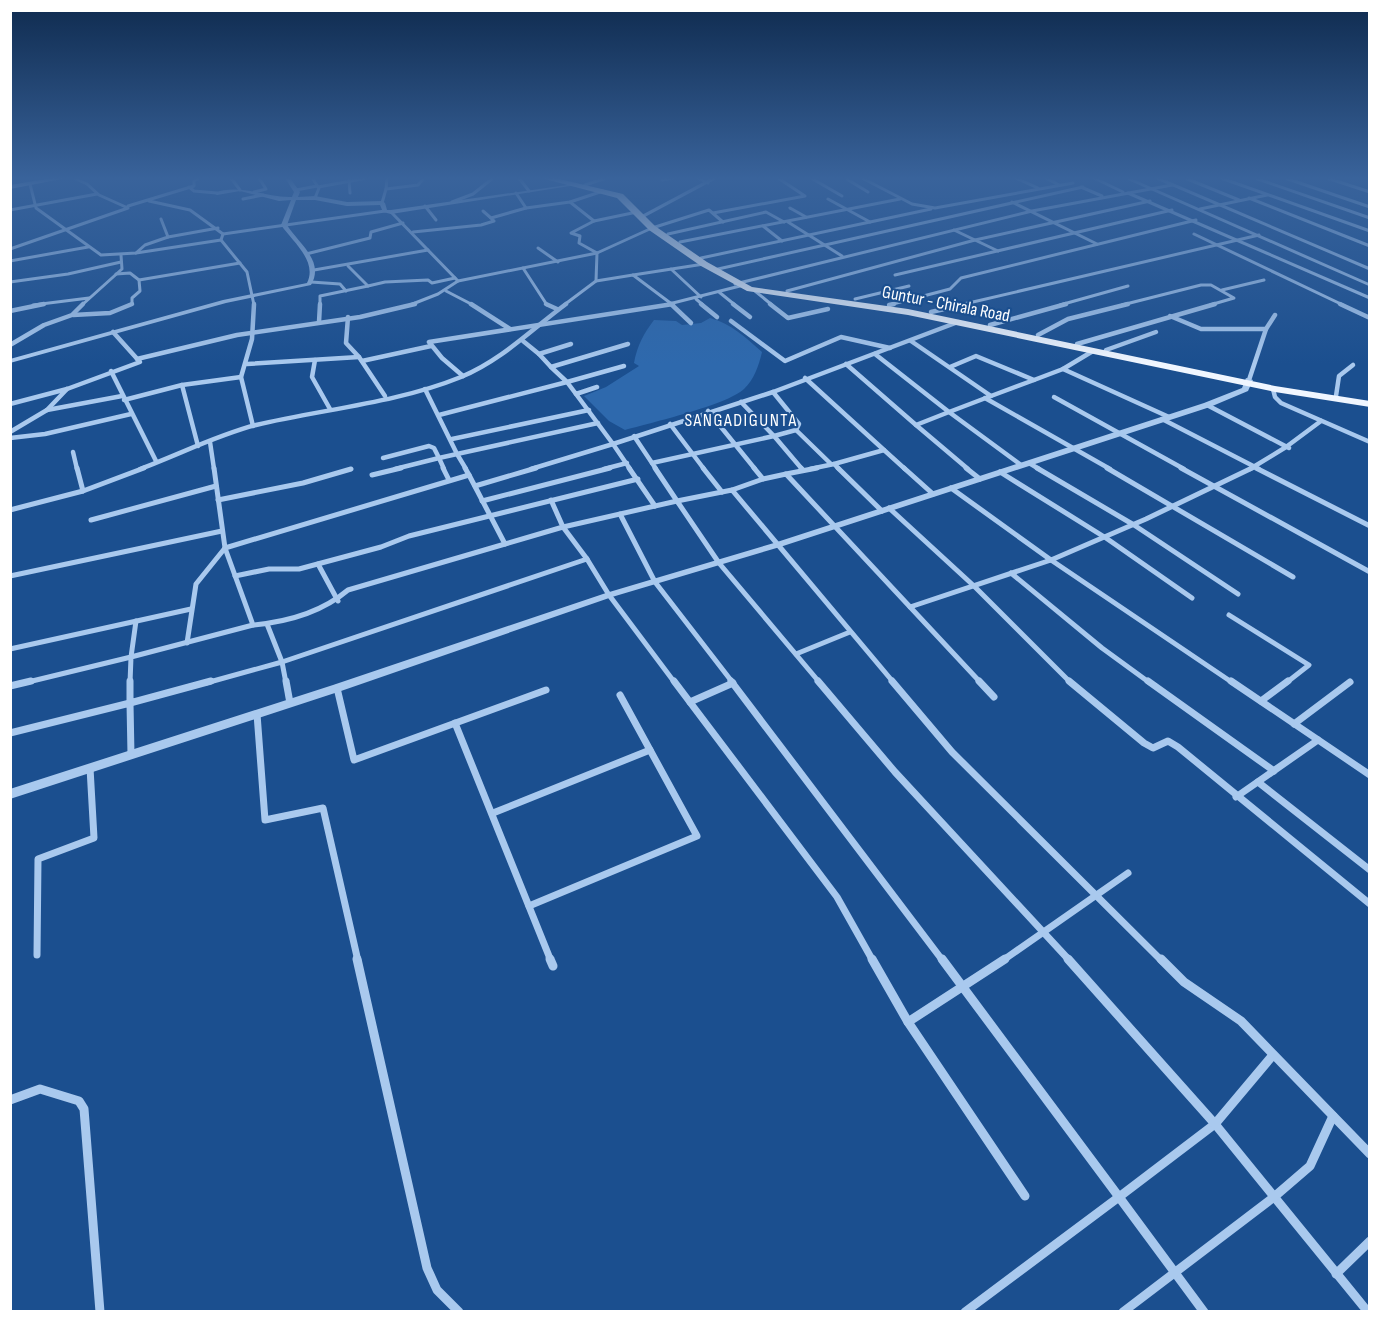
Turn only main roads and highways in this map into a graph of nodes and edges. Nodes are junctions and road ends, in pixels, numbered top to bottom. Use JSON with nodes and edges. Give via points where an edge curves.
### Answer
{"nodes":[{"id":1,"x":673,"y":240,"type":"edge"},
{"id":2,"x":677,"y":240,"type":"edge"},
{"id":3,"x":702,"y":261,"type":"junction"},
{"id":4,"x":739,"y":284,"type":"junction"},
{"id":5,"x":1249,"y":382,"type":"junction"},
{"id":6,"x":1370,"y":402,"type":"edge"}],
"edges":[{"from":1,"to":3,"type":"main road","name":"Guntur - Chirala Road"},
{"from":2,"to":3,"type":"main road","name":"Guntur - Chirala Road"},
{"from":3,"to":4,"type":"main road","name":"Guntur - Chirala Road"},
{"from":3,"to":4,"type":"main road","name":"Guntur - Chirala Road"},
{"from":4,"to":5,"type":"main road","name":"Guntur - Chirala Road","via":[[931,312]]},
{"from":4,"to":5,"type":"main road","name":"Guntur - Chirala Road","via":[[755,291],[958,322]]},
{"from":5,"to":6,"type":"main road","name":"Guntur - Chirala Road"},
{"from":5,"to":6,"type":"main road","name":"Guntur - Chirala Road"}]}
